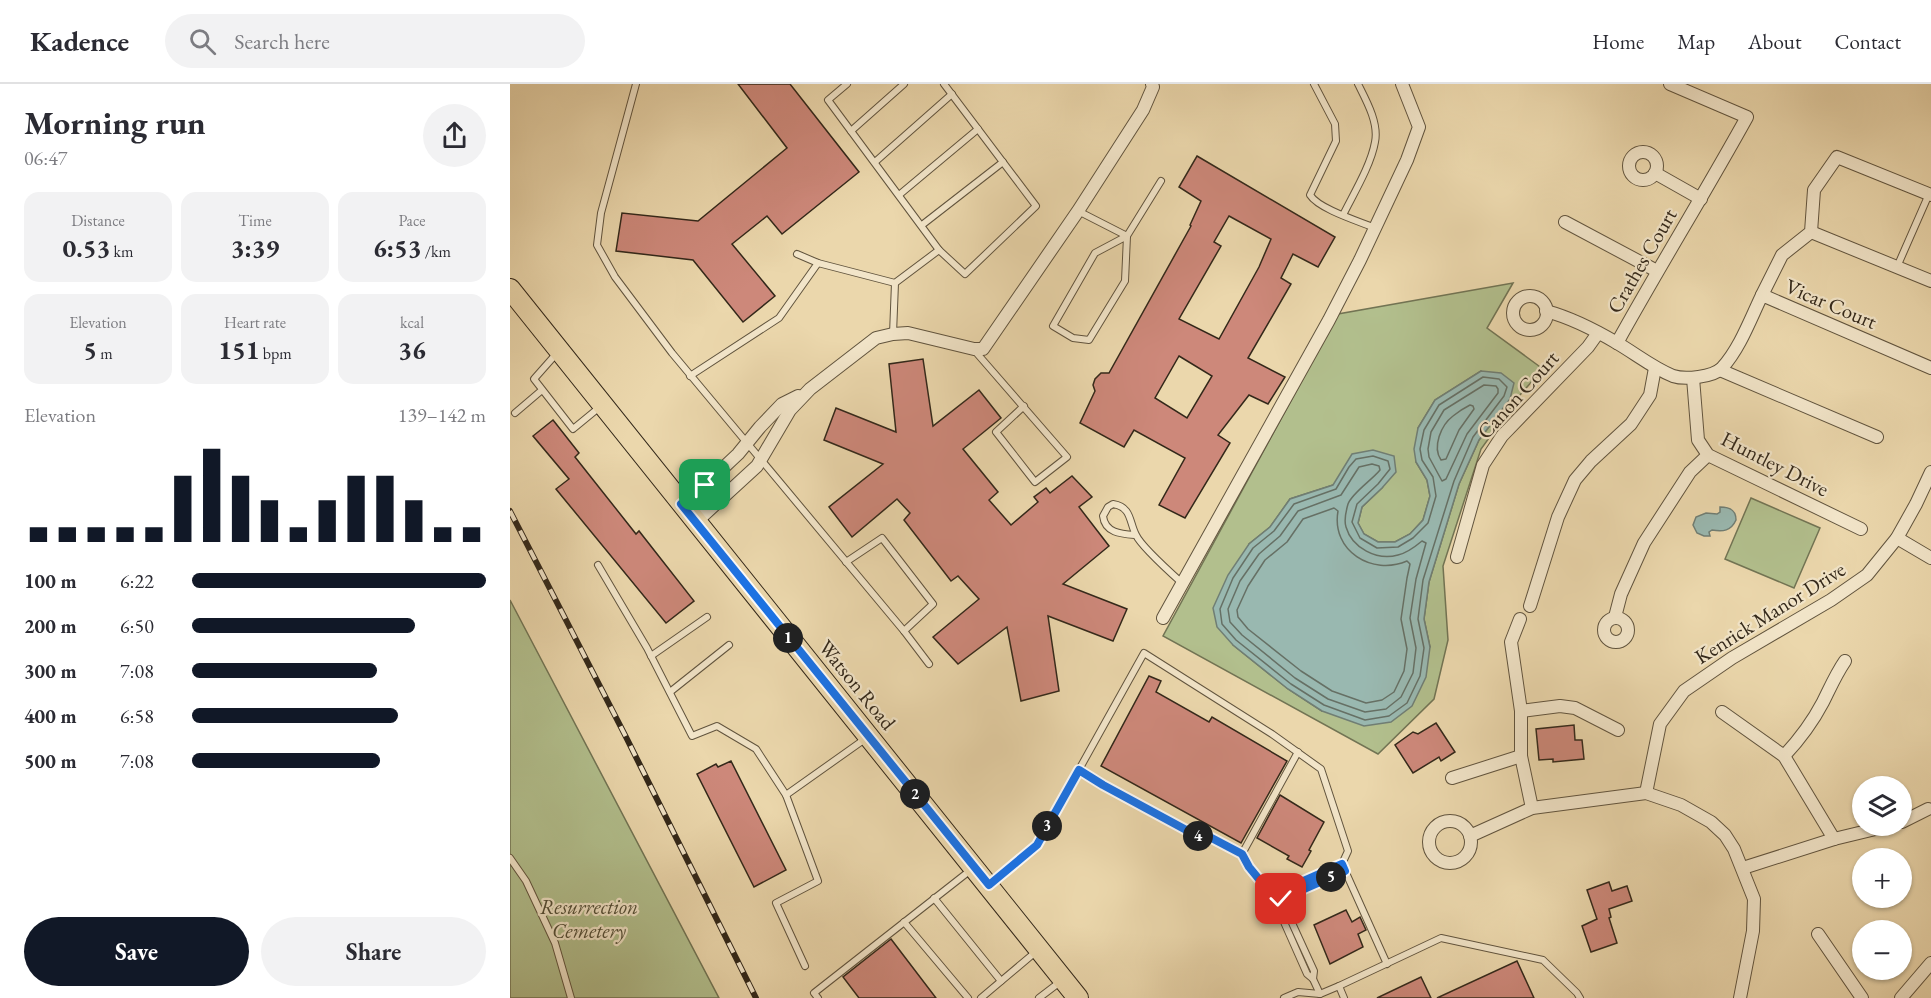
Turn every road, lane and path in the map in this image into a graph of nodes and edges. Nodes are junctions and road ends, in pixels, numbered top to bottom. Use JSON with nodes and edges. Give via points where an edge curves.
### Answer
{"nodes":[{"id":1,"x":636,"y":84,"type":"edge"},
{"id":2,"x":847,"y":84,"type":"edge"},
{"id":3,"x":904,"y":84,"type":"edge"},
{"id":4,"x":944,"y":84,"type":"edge"},
{"id":5,"x":1152,"y":84,"type":"edge"},
{"id":6,"x":1314,"y":84,"type":"edge"},
{"id":7,"x":1358,"y":84,"type":"edge"},
{"id":8,"x":1402,"y":84,"type":"edge"},
{"id":9,"x":1670,"y":84,"type":"edge"},
{"id":10,"x":951,"y":94,"type":"junction"},
{"id":11,"x":978,"y":129,"type":"junction"},
{"id":12,"x":851,"y":131,"type":"junction"},
{"id":13,"x":874,"y":162,"type":"junction"},
{"id":14,"x":1003,"y":162,"type":"junction"},
{"id":15,"x":1655,"y":173,"type":"dead end"},
{"id":16,"x":1161,"y":181,"type":"dead end"},
{"id":17,"x":899,"y":195,"type":"junction"},
{"id":18,"x":1930,"y":195,"type":"edge"},
{"id":19,"x":1701,"y":199,"type":"junction"},
{"id":20,"x":1078,"y":211,"type":"junction"},
{"id":21,"x":1343,"y":215,"type":"junction"},
{"id":22,"x":1565,"y":222,"type":"dead end"},
{"id":23,"x":922,"y":225,"type":"junction"},
{"id":24,"x":1375,"y":228,"type":"junction"},
{"id":25,"x":1811,"y":232,"type":"junction"},
{"id":26,"x":1127,"y":236,"type":"junction"},
{"id":27,"x":939,"y":250,"type":"junction"},
{"id":28,"x":797,"y":254,"type":"dead end"},
{"id":29,"x":818,"y":263,"type":"junction"},
{"id":30,"x":1897,"y":267,"type":"junction"},
{"id":31,"x":1657,"y":272,"type":"junction"},
{"id":32,"x":1931,"y":281,"type":"edge"},
{"id":33,"x":895,"y":283,"type":"junction"},
{"id":34,"x":510,"y":289,"type":"edge"},
{"id":35,"x":1762,"y":296,"type":"junction"},
{"id":36,"x":1546,"y":311,"type":"dead end"},
{"id":37,"x":1598,"y":333,"type":"junction"},
{"id":38,"x":893,"y":334,"type":"junction"},
{"id":39,"x":1617,"y":343,"type":"junction"},
{"id":40,"x":974,"y":349,"type":"junction"},
{"id":41,"x":559,"y":351,"type":"junction"},
{"id":42,"x":1655,"y":368,"type":"junction"},
{"id":43,"x":1931,"y":368,"type":"edge"},
{"id":44,"x":1720,"y":370,"type":"junction"},
{"id":45,"x":690,"y":375,"type":"junction"},
{"id":46,"x":1694,"y":378,"type":"junction"},
{"id":47,"x":810,"y":389,"type":"junction"},
{"id":48,"x":542,"y":390,"type":"junction"},
{"id":49,"x":602,"y":405,"type":"junction"},
{"id":50,"x":1024,"y":406,"type":"junction"},
{"id":51,"x":514,"y":412,"type":"dead end"},
{"id":52,"x":1877,"y":438,"type":"dead end"},
{"id":53,"x":746,"y":444,"type":"junction"},
{"id":54,"x":1708,"y":455,"type":"junction"},
{"id":55,"x":761,"y":461,"type":"junction"},
{"id":56,"x":1931,"y":472,"type":"edge"},
{"id":57,"x":681,"y":504,"type":"junction"},
{"id":58,"x":696,"y":522,"type":"junction"},
{"id":59,"x":1861,"y":529,"type":"dead end"},
{"id":60,"x":1135,"y":535,"type":"junction"},
{"id":61,"x":1897,"y":538,"type":"junction"},
{"id":62,"x":1457,"y":557,"type":"dead end"},
{"id":63,"x":1931,"y":558,"type":"edge"},
{"id":64,"x":846,"y":562,"type":"junction"},
{"id":65,"x":598,"y":565,"type":"dead end"},
{"id":66,"x":1182,"y":584,"type":"junction"},
{"id":67,"x":1530,"y":606,"type":"dead end"},
{"id":68,"x":707,"y":617,"type":"dead end"},
{"id":69,"x":1615,"y":617,"type":"dead end"},
{"id":70,"x":1163,"y":618,"type":"dead end"},
{"id":71,"x":1520,"y":619,"type":"dead end"},
{"id":72,"x":904,"y":631,"type":"junction"},
{"id":73,"x":729,"y":645,"type":"dead end"},
{"id":74,"x":651,"y":656,"type":"junction"},
{"id":75,"x":1845,"y":661,"type":"dead end"},
{"id":76,"x":929,"y":664,"type":"dead end"},
{"id":77,"x":670,"y":692,"type":"junction"},
{"id":78,"x":1521,"y":711,"type":"junction"},
{"id":79,"x":1722,"y":712,"type":"dead end"},
{"id":80,"x":1618,"y":730,"type":"dead end"},
{"id":81,"x":868,"y":737,"type":"junction"},
{"id":82,"x":1298,"y":752,"type":"junction"},
{"id":83,"x":1521,"y":756,"type":"junction"},
{"id":84,"x":1784,"y":756,"type":"junction"},
{"id":85,"x":1079,"y":770,"type":"junction"},
{"id":86,"x":1452,"y":778,"type":"dead end"},
{"id":87,"x":1646,"y":793,"type":"junction"},
{"id":88,"x":786,"y":795,"type":"junction"},
{"id":89,"x":1532,"y":808,"type":"junction"},
{"id":90,"x":1928,"y":809,"type":"dead end"},
{"id":91,"x":1912,"y":817,"type":"edge"},
{"id":92,"x":1852,"y":835,"type":"edge"},
{"id":93,"x":1470,"y":836,"type":"dead end"},
{"id":94,"x":1834,"y":839,"type":"junction"},
{"id":95,"x":1242,"y":854,"type":"junction"},
{"id":96,"x":510,"y":858,"type":"edge"},
{"id":97,"x":974,"y":867,"type":"junction"},
{"id":98,"x":1343,"y":868,"type":"junction"},
{"id":99,"x":1743,"y":868,"type":"junction"},
{"id":100,"x":989,"y":885,"type":"junction"},
{"id":101,"x":1272,"y":895,"type":"junction"},
{"id":102,"x":934,"y":898,"type":"junction"},
{"id":103,"x":904,"y":922,"type":"junction"},
{"id":104,"x":1818,"y":934,"type":"dead end"},
{"id":105,"x":1039,"y":950,"type":"junction"},
{"id":106,"x":1931,"y":963,"type":"edge"},
{"id":107,"x":1387,"y":964,"type":"junction"},
{"id":108,"x":805,"y":966,"type":"dead end"},
{"id":109,"x":1063,"y":979,"type":"junction"},
{"id":110,"x":1313,"y":979,"type":"junction"},
{"id":111,"x":1001,"y":981,"type":"junction"},
{"id":112,"x":1339,"y":986,"type":"junction"},
{"id":113,"x":1318,"y":996,"type":"edge"},
{"id":114,"x":571,"y":998,"type":"edge"},
{"id":115,"x":818,"y":998,"type":"edge"},
{"id":116,"x":968,"y":998,"type":"edge"},
{"id":117,"x":981,"y":998,"type":"edge"},
{"id":118,"x":1040,"y":998,"type":"edge"},
{"id":119,"x":1078,"y":998,"type":"edge"},
{"id":120,"x":1284,"y":998,"type":"edge"},
{"id":121,"x":1344,"y":998,"type":"edge"},
{"id":122,"x":1580,"y":998,"type":"edge"},
{"id":123,"x":1740,"y":998,"type":"edge"},
{"id":124,"x":1862,"y":998,"type":"edge"},
{"id":125,"x":1901,"y":998,"type":"edge"}],
"edges":[{"from":1,"to":45,"type":"lane","via":[[600,213],[597,245],[615,277]]},
{"from":2,"to":12,"type":"lane","via":[[828,100]]},
{"from":3,"to":12,"type":"lane"},
{"from":4,"to":10,"type":"lane"},
{"from":5,"to":20,"type":"street","via":[[1143,110]]},
{"from":6,"to":21,"type":"lane","via":[[1335,124],[1336,141],[1310,195]]},
{"from":7,"to":21,"type":"lane","via":[[1371,112],[1376,140]]},
{"from":8,"to":24,"type":"street","via":[[1419,127]]},
{"from":9,"to":19,"type":"street","name":"Crathes Court","via":[[1747,117]]},
{"from":10,"to":11,"type":"lane"},
{"from":10,"to":13,"type":"lane"},
{"from":11,"to":14,"type":"lane"},
{"from":11,"to":17,"type":"lane"},
{"from":12,"to":13,"type":"lane"},
{"from":13,"to":17,"type":"lane"},
{"from":14,"to":23,"type":"lane"},
{"from":14,"to":27,"type":"lane","via":[[1036,206],[965,274]]},
{"from":15,"to":19,"type":"street","name":"Crathes Court"},
{"from":16,"to":26,"type":"lane"},
{"from":17,"to":23,"type":"lane"},
{"from":18,"to":25,"type":"street","via":[[1837,157],[1814,190]]},
{"from":18,"to":30,"type":"lane"},
{"from":19,"to":31,"type":"street","name":"Crathes Court"},
{"from":20,"to":26,"type":"lane"},
{"from":20,"to":40,"type":"street","via":[[983,349]]},
{"from":21,"to":24,"type":"lane"},
{"from":22,"to":31,"type":"street"},
{"from":23,"to":27,"type":"lane"},
{"from":24,"to":66,"type":"street","via":[[1329,320]]},
{"from":25,"to":30,"type":"street"},
{"from":25,"to":35,"type":"street","via":[[1782,255]]},
{"from":26,"to":26,"type":"lane","via":[[1125,281],[1089,340],[1073,338],[1053,326],[1095,253]]},
{"from":27,"to":33,"type":"lane"},
{"from":28,"to":29,"type":"lane"},
{"from":29,"to":33,"type":"lane"},
{"from":29,"to":45,"type":"lane","via":[[779,318]]},
{"from":30,"to":32,"type":"street"},
{"from":31,"to":39,"type":"street","name":"Crathes Court"},
{"from":33,"to":38,"type":"lane"},
{"from":34,"to":41,"type":"main road","name":"Watson Road"},
{"from":35,"to":43,"type":"street","name":"Vicar Court"},
{"from":35,"to":44,"type":"street","name":"Vicar Court"},
{"from":36,"to":37,"type":"street"},
{"from":37,"to":39,"type":"street"},
{"from":37,"to":62,"type":"street","name":"Canon Court","via":[[1502,436],[1483,465]]},
{"from":38,"to":40,"type":"street","via":[[908,333]]},
{"from":38,"to":47,"type":"street","via":[[876,338]]},
{"from":39,"to":42,"type":"street"},
{"from":40,"to":50,"type":"lane"},
{"from":41,"to":48,"type":"lane","via":[[534,379]]},
{"from":41,"to":49,"type":"main road","name":"Watson Road"},
{"from":42,"to":46,"type":"street","via":[[1676,377]]},
{"from":42,"to":67,"type":"street","via":[[1650,395],[1631,424],[1575,480],[1558,517]]},
{"from":44,"to":46,"type":"street"},
{"from":44,"to":52,"type":"street"},
{"from":45,"to":53,"type":"lane"},
{"from":46,"to":54,"type":"street","name":"Huntley Drive","via":[[1698,440]]},
{"from":47,"to":53,"type":"street","via":[[782,404]]},
{"from":47,"to":55,"type":"street","via":[[790,410]]},
{"from":48,"to":49,"type":"lane","via":[[573,429]]},
{"from":48,"to":51,"type":"lane"},
{"from":49,"to":57,"type":"main road","name":"Watson Road"},
{"from":50,"to":50,"type":"lane","via":[[1067,457],[1035,482],[996,432]]},
{"from":53,"to":55,"type":"lane"},
{"from":53,"to":57,"type":"street"},
{"from":54,"to":59,"type":"street","name":"Huntley Drive"},
{"from":54,"to":69,"type":"street","via":[[1690,472],[1644,543]]},
{"from":55,"to":58,"type":"street"},
{"from":55,"to":64,"type":"lane"},
{"from":56,"to":61,"type":"street","name":"Kenrick Manor Drive"},
{"from":57,"to":58,"type":"main road","name":"Watson Road"},
{"from":58,"to":81,"type":"main road","name":"Watson Road"},
{"from":60,"to":60,"type":"lane","via":[[1124,508],[1113,504],[1108,507],[1103,516],[1107,527],[1116,533]]},
{"from":60,"to":66,"type":"lane"},
{"from":61,"to":63,"type":"street"},
{"from":61,"to":87,"type":"street","name":"Kenrick Manor Drive","via":[[1867,575],[1684,691],[1660,724]]},
{"from":64,"to":72,"type":"lane"},
{"from":64,"to":72,"type":"lane","via":[[882,538],[933,604]]},
{"from":65,"to":74,"type":"lane"},
{"from":66,"to":70,"type":"street"},
{"from":68,"to":74,"type":"lane"},
{"from":71,"to":78,"type":"street","via":[[1511,642]]},
{"from":72,"to":76,"type":"lane"},
{"from":73,"to":77,"type":"lane"},
{"from":74,"to":77,"type":"lane"},
{"from":75,"to":84,"type":"street","via":[[1801,738]]},
{"from":77,"to":88,"type":"lane","via":[[692,736],[717,726],[756,749]]},
{"from":78,"to":80,"type":"street","via":[[1575,708]]},
{"from":78,"to":83,"type":"street"},
{"from":79,"to":84,"type":"street"},
{"from":81,"to":88,"type":"lane"},
{"from":81,"to":97,"type":"main road","name":"Watson Road"},
{"from":82,"to":85,"type":"lane","via":[[1144,653]]},
{"from":82,"to":95,"type":"lane"},
{"from":82,"to":98,"type":"lane","via":[[1321,769],[1348,851]]},
{"from":83,"to":86,"type":"street"},
{"from":83,"to":89,"type":"street"},
{"from":84,"to":94,"type":"street"},
{"from":85,"to":95,"type":"lane","via":[[1201,838],[1204,834]]},
{"from":85,"to":100,"type":"lane","via":[[1037,845]]},
{"from":87,"to":89,"type":"street"},
{"from":87,"to":99,"type":"street","via":[[1711,822],[1729,842]]},
{"from":88,"to":108,"type":"lane","via":[[818,882],[776,903]]},
{"from":89,"to":93,"type":"street"},
{"from":90,"to":91,"type":"street"},
{"from":92,"to":94,"type":"street"},
{"from":94,"to":99,"type":"street"},
{"from":95,"to":101,"type":"lane"},
{"from":96,"to":114,"type":"lane","via":[[526,881],[555,943]]},
{"from":97,"to":100,"type":"main road","name":"Watson Road"},
{"from":97,"to":102,"type":"lane"},
{"from":98,"to":101,"type":"lane"},
{"from":98,"to":107,"type":"lane"},
{"from":98,"to":110,"type":"lane","via":[[1281,899],[1314,972]]},
{"from":99,"to":123,"type":"street","via":[[1754,899],[1753,931]]},
{"from":100,"to":105,"type":"main road","name":"Watson Road"},
{"from":101,"to":110,"type":"lane","via":[[1307,974]]},
{"from":102,"to":103,"type":"lane"},
{"from":102,"to":111,"type":"lane"},
{"from":103,"to":115,"type":"lane","via":[[814,993]]},
{"from":103,"to":116,"type":"lane"},
{"from":104,"to":124,"type":"street"},
{"from":105,"to":109,"type":"main road","name":"Watson Road"},
{"from":105,"to":111,"type":"lane"},
{"from":106,"to":125,"type":"street"},
{"from":107,"to":112,"type":"lane"},
{"from":107,"to":122,"type":"lane","via":[[1441,938],[1543,960]]},
{"from":109,"to":118,"type":"lane"},
{"from":109,"to":119,"type":"main road","name":"Watson Road"},
{"from":110,"to":113,"type":"lane"},
{"from":111,"to":117,"type":"lane"},
{"from":112,"to":113,"type":"lane"},
{"from":112,"to":121,"type":"lane"},
{"from":113,"to":120,"type":"lane","via":[[1298,992]]}]}
